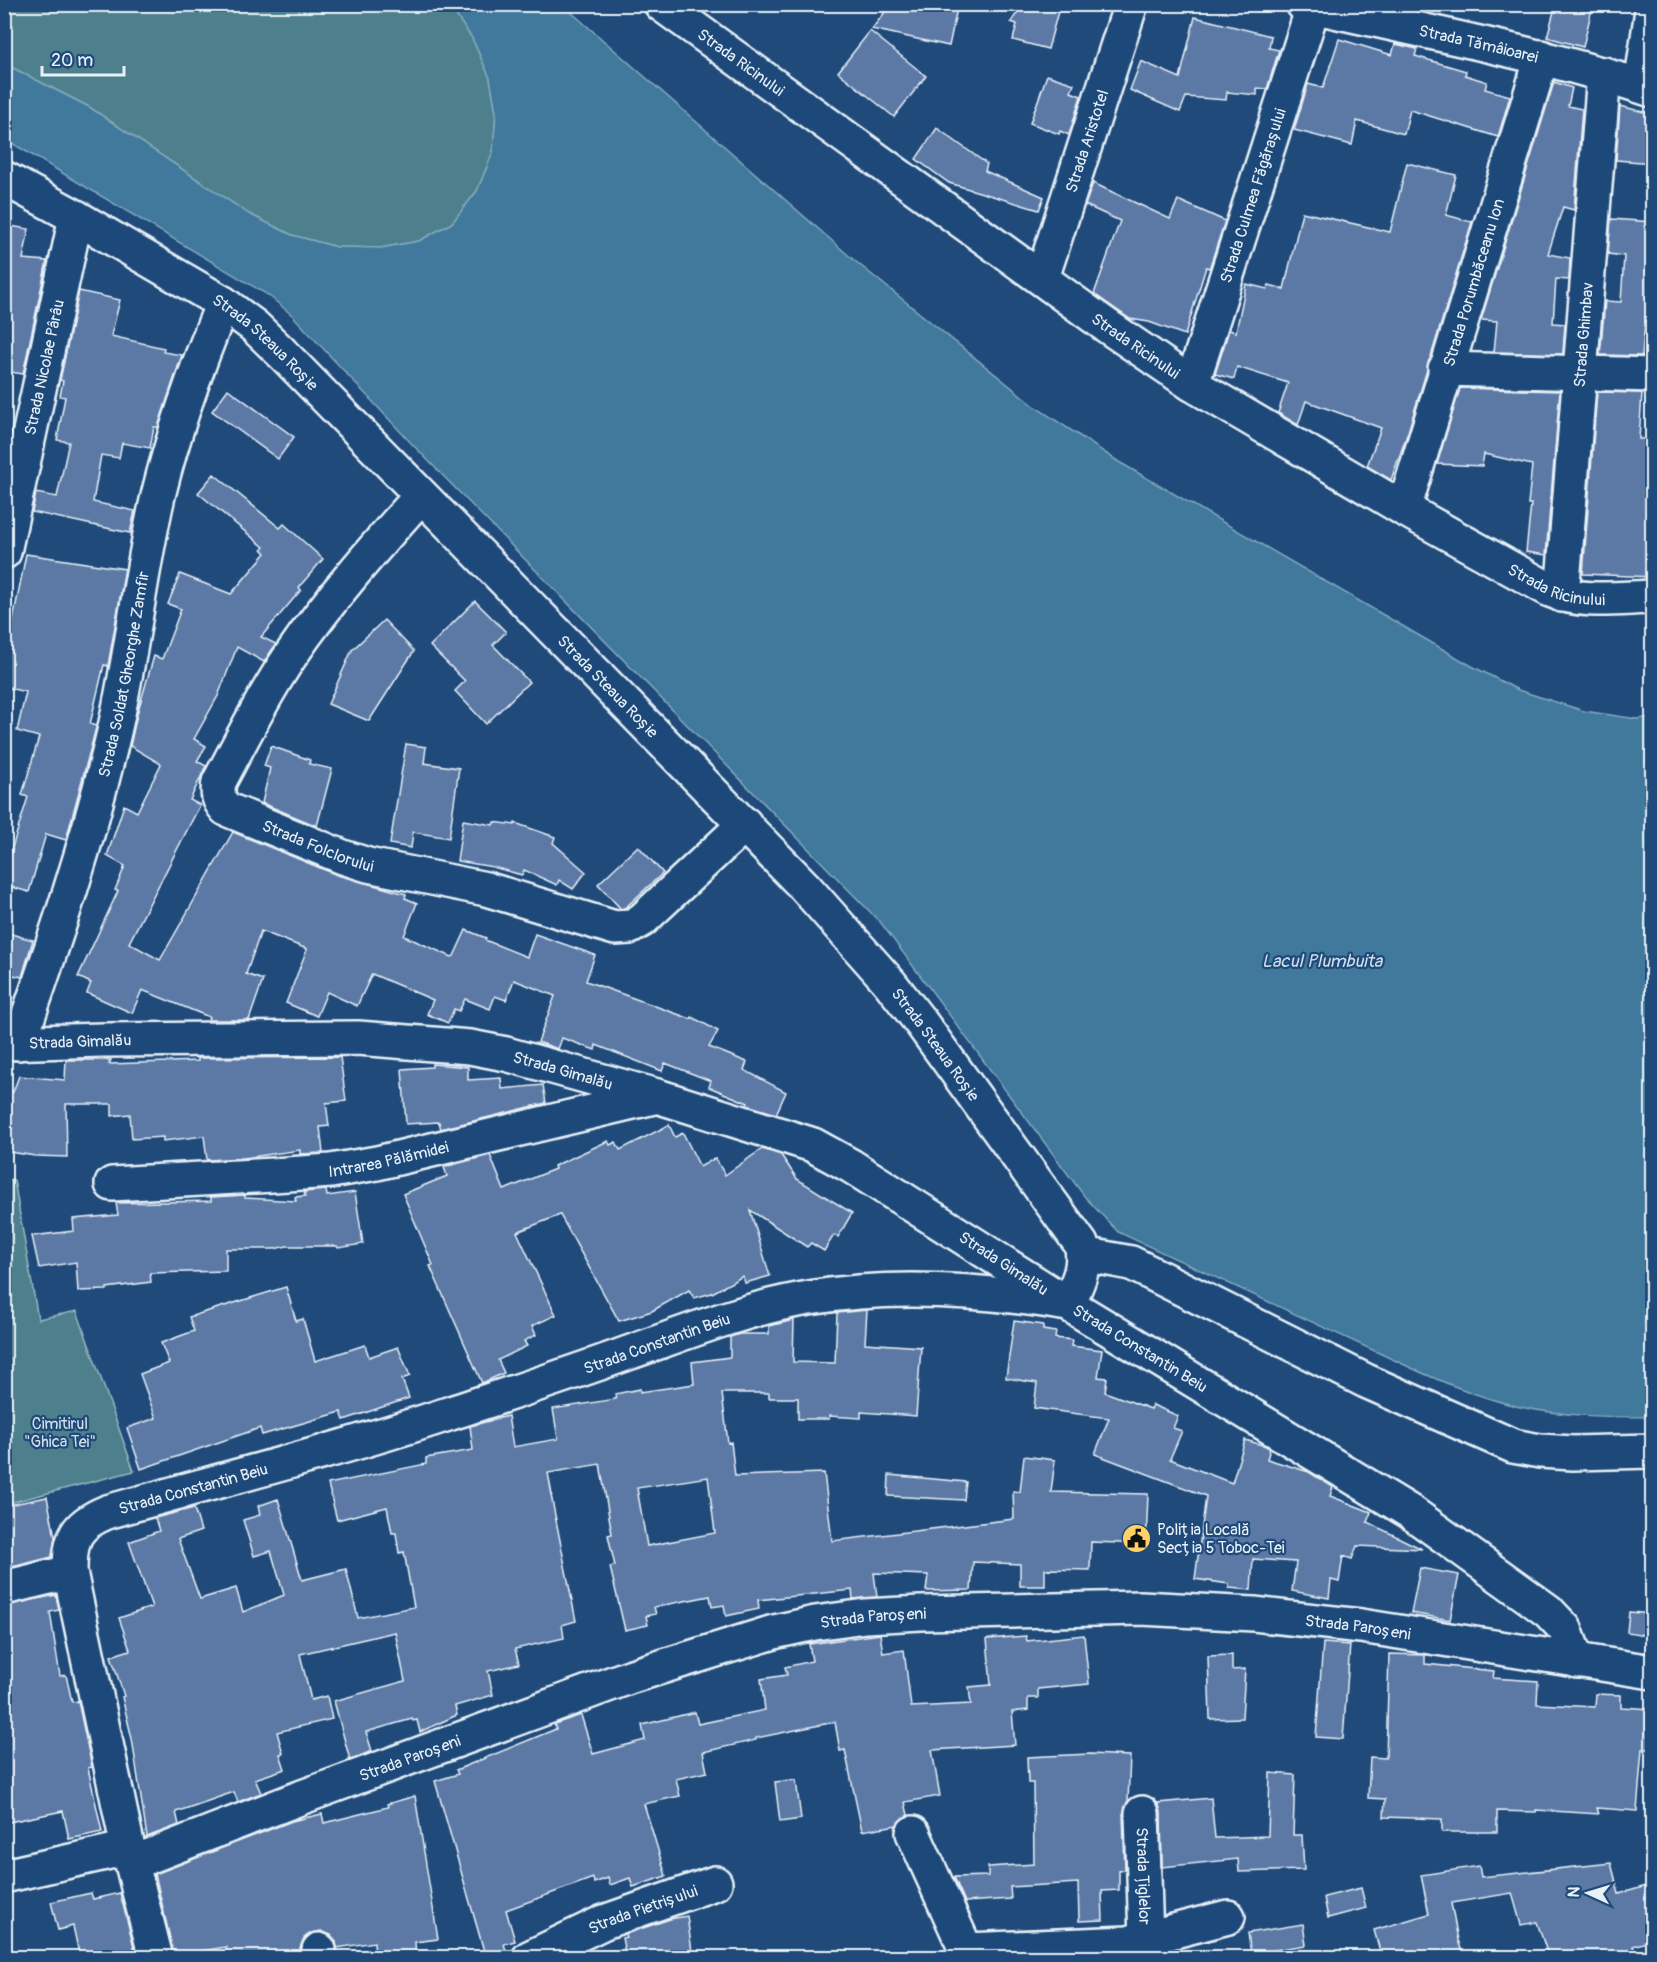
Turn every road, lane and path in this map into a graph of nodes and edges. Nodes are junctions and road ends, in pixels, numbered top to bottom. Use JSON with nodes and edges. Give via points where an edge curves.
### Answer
{"nodes":[{"id":1,"x":661,"y":4,"type":"edge"},
{"id":2,"x":1131,"y":4,"type":"edge"},
{"id":3,"x":1308,"y":6,"type":"edge"},
{"id":4,"x":1653,"y":10,"type":"edge"},
{"id":5,"x":1542,"y":57,"type":"junction"},
{"id":6,"x":1604,"y":74,"type":"junction"},
{"id":7,"x":1647,"y":88,"type":"edge"},
{"id":8,"x":4,"y":178,"type":"edge"},
{"id":9,"x":76,"y":217,"type":"junction"},
{"id":10,"x":1042,"y":278,"type":"junction"},
{"id":11,"x":223,"y":303,"type":"junction"},
{"id":12,"x":1445,"y":369,"type":"junction"},
{"id":13,"x":1581,"y":372,"type":"junction"},
{"id":14,"x":1653,"y":375,"type":"edge"},
{"id":15,"x":1192,"y":384,"type":"junction"},
{"id":16,"x":421,"y":496,"type":"junction"},
{"id":17,"x":1404,"y":509,"type":"junction"},
{"id":18,"x":4,"y":552,"type":"edge"},
{"id":19,"x":1562,"y":595,"type":"junction"},
{"id":20,"x":1653,"y":597,"type":"edge"},
{"id":21,"x":746,"y":824,"type":"junction"},
{"id":22,"x":12,"y":1043,"type":"edge"},
{"id":23,"x":657,"y":1096,"type":"junction"},
{"id":24,"x":112,"y":1184,"type":"dead end"},
{"id":25,"x":962,"y":1236,"type":"junction"},
{"id":26,"x":1083,"y":1254,"type":"junction"},
{"id":27,"x":953,"y":1292,"type":"junction"},
{"id":28,"x":1068,"y":1304,"type":"junction"},
{"id":29,"x":1653,"y":1451,"type":"edge"},
{"id":30,"x":70,"y":1572,"type":"junction"},
{"id":31,"x":4,"y":1588,"type":"edge"},
{"id":32,"x":1577,"y":1661,"type":"junction"},
{"id":33,"x":1653,"y":1672,"type":"edge"},
{"id":34,"x":1142,"y":1813,"type":"dead end"},
{"id":35,"x":913,"y":1833,"type":"dead end"},
{"id":36,"x":130,"y":1855,"type":"junction"},
{"id":37,"x":4,"y":1876,"type":"edge"},
{"id":38,"x":715,"y":1883,"type":"dead end"},
{"id":39,"x":1228,"y":1917,"type":"dead end"},
{"id":40,"x":1146,"y":1940,"type":"junction"},
{"id":41,"x":577,"y":1947,"type":"edge"},
{"id":42,"x":1115,"y":1951,"type":"edge"},
{"id":43,"x":156,"y":1958,"type":"edge"},
{"id":44,"x":529,"y":1958,"type":"edge"}],
"edges":[{"from":1,"to":10,"type":"street","name":"Strada Ricinului"},
{"from":2,"to":10,"type":"street","name":"Strada Aristotel"},
{"from":3,"to":5,"type":"street","name":"Strada Tămâioarei"},
{"from":3,"to":15,"type":"street","name":"Strada Culmea Făgărașului"},
{"from":4,"to":7,"type":"street"},
{"from":5,"to":6,"type":"street","name":"Strada Tămâioarei"},
{"from":5,"to":12,"type":"street","name":"Strada Porumbăceanu Ion"},
{"from":6,"to":7,"type":"street","name":"Strada Tămâioarei"},
{"from":6,"to":13,"type":"street","name":"Strada Ghimbav"},
{"from":8,"to":9,"type":"street","name":"Strada Steaua Roșie"},
{"from":9,"to":11,"type":"street","name":"Strada Steaua Roșie"},
{"from":9,"to":18,"type":"street","name":"Strada Nicolae Pârâu"},
{"from":10,"to":15,"type":"street","name":"Strada Ricinului"},
{"from":11,"to":16,"type":"street","name":"Strada Steaua Roșie","via":[[282,352]]},
{"from":11,"to":22,"type":"street","name":"Strada Soldat Gheorghe Zamfir","via":[[176,428],[158,498],[115,728],[94,815],[54,945]]},
{"from":12,"to":13,"type":"street"},
{"from":12,"to":17,"type":"street","name":"Strada Porumbăceanu Ion"},
{"from":13,"to":14,"type":"street"},
{"from":13,"to":19,"type":"street","name":"Strada Ghimbav"},
{"from":15,"to":17,"type":"street","name":"Strada Ricinului"},
{"from":16,"to":21,"type":"street","name":"Strada Steaua Roșie"},
{"from":16,"to":21,"type":"street","name":"Strada Folclorului","via":[[355,570],[291,656],[219,782],[219,802],[226,809],[368,865],[486,889],[615,928],[630,927],[642,920]]},
{"from":17,"to":19,"type":"street","name":"Strada Ricinului"},
{"from":19,"to":20,"type":"street","name":"Strada Ricinului","via":[[1583,599]]},
{"from":21,"to":26,"type":"street","name":"Strada Steaua Roșie","via":[[890,983],[1081,1244]]},
{"from":22,"to":23,"type":"street","name":"Strada Gimalău","via":[[370,1038],[490,1050]]},
{"from":23,"to":24,"type":"street","name":"Intrarea Pălămidei","via":[[332,1171]]},
{"from":23,"to":25,"type":"street","name":"Strada Gimalău","via":[[813,1145]]},
{"from":25,"to":27,"type":"street","via":[[963,1256]]},
{"from":25,"to":28,"type":"street","name":"Strada Gimalău"},
{"from":26,"to":28,"type":"street","via":[[1080,1278]]},
{"from":26,"to":29,"type":"street","via":[[1131,1263],[1366,1381],[1513,1446],[1573,1453]]},
{"from":27,"to":28,"type":"street","name":"Strada Constantin Beiu"},
{"from":27,"to":30,"type":"street","name":"Strada Constantin Beiu","via":[[843,1293],[770,1305],[430,1420],[107,1512],[76,1532]]},
{"from":28,"to":32,"type":"street","name":"Strada Constantin Beiu","via":[[1412,1513],[1548,1611],[1565,1629]]},
{"from":30,"to":31,"type":"street"},
{"from":30,"to":36,"type":"street","name":"Strada Constantin Beiu"},
{"from":32,"to":33,"type":"street","name":"Strada Paroșeni"},
{"from":32,"to":36,"type":"street","name":"Strada Paroșeni","via":[[1361,1626],[1195,1610],[1099,1608],[855,1617],[774,1632],[632,1676],[297,1799]]},
{"from":34,"to":40,"type":"street","name":"Strada Țiglelor"},
{"from":35,"to":42,"type":"street","name":"Strada Țiglelor","via":[[966,1950]]},
{"from":36,"to":37,"type":"street","name":"Strada Paroșeni"},
{"from":36,"to":43,"type":"street","name":"Strada Constantin Beiu"},
{"from":38,"to":41,"type":"street","name":"Strada Pietrișului","via":[[632,1911]]},
{"from":39,"to":40,"type":"street","name":"Strada Țiglelor"},
{"from":40,"to":42,"type":"street","name":"Strada Țiglelor"},
{"from":41,"to":44,"type":"street","name":"Strada Pietrișului"}]}
